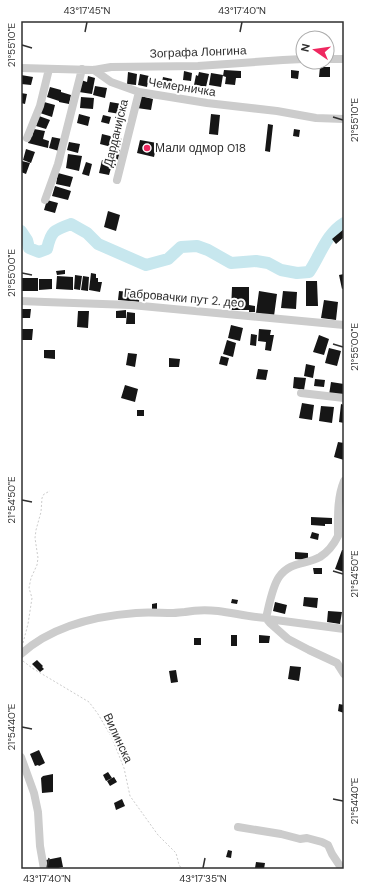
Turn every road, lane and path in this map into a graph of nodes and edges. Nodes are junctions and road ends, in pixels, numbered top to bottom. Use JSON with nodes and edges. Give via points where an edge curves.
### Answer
{"nodes":[{"id":1,"x":295,"y":59,"type":"edge"},
{"id":2,"x":21,"y":68,"type":"edge"},
{"id":3,"x":50,"y":69,"type":"junction"},
{"id":4,"x":82,"y":69,"type":"junction"},
{"id":5,"x":94,"y":70,"type":"junction"},
{"id":6,"x":138,"y":92,"type":"junction"},
{"id":7,"x":344,"y":119,"type":"edge"},
{"id":8,"x":27,"y":138,"type":"dead end"},
{"id":9,"x":117,"y":180,"type":"dead end"},
{"id":10,"x":45,"y":200,"type":"dead end"},
{"id":11,"x":21,"y":301,"type":"edge"},
{"id":12,"x":344,"y":325,"type":"edge"},
{"id":13,"x":301,"y":392,"type":"dead end"},
{"id":14,"x":344,"y":398,"type":"edge"},
{"id":15,"x":344,"y":481,"type":"edge"},
{"id":16,"x":50,"y":491,"type":"dead end"},
{"id":17,"x":341,"y":516,"type":"edge"},
{"id":18,"x":341,"y":537,"type":"edge"},
{"id":19,"x":268,"y":620,"type":"junction"},
{"id":20,"x":344,"y":630,"type":"edge"},
{"id":21,"x":21,"y":656,"type":"edge"},
{"id":22,"x":343,"y":670,"type":"edge"},
{"id":23,"x":21,"y":757,"type":"edge"},
{"id":24,"x":238,"y":827,"type":"dead end"},
{"id":25,"x":44,"y":869,"type":"edge"},
{"id":26,"x":182,"y":869,"type":"edge"},
{"id":27,"x":343,"y":869,"type":"edge"}],
"edges":[{"from":1,"to":5,"type":"street","name":"Зографа Лонгина","via":[[198,66],[111,67]]},
{"from":2,"to":3,"type":"street"},
{"from":3,"to":4,"type":"street"},
{"from":3,"to":8,"type":"street","via":[[40,106]]},
{"from":4,"to":5,"type":"street"},
{"from":4,"to":10,"type":"street","via":[[58,164]]},
{"from":5,"to":6,"type":"street","name":"Чемерничка","via":[[110,82]]},
{"from":6,"to":7,"type":"street","name":"Чемерничка","via":[[316,118]]},
{"from":6,"to":9,"type":"street","name":"Дарданијска"},
{"from":11,"to":12,"type":"street","name":"Габровачки пут 2. део","via":[[131,304]]},
{"from":13,"to":14,"type":"street"},
{"from":15,"to":17,"type":"street","via":[[339,501]]},
{"from":16,"to":21,"type":"path","via":[[42,498],[34,538],[38,558],[29,588],[32,598]]},
{"from":17,"to":18,"type":"street"},
{"from":18,"to":19,"type":"street","via":[[324,554],[294,565],[282,573],[275,584]]},
{"from":19,"to":20,"type":"street"},
{"from":19,"to":21,"type":"street","via":[[204,610],[116,614],[84,621],[49,635],[28,648]]},
{"from":19,"to":22,"type":"street","via":[[288,639],[337,663]]},
{"from":21,"to":26,"type":"path","name":"Вилинска","via":[[32,668],[90,702],[112,738],[124,768],[130,796],[158,835],[176,854]]},
{"from":23,"to":25,"type":"street","via":[[38,812]]},
{"from":24,"to":27,"type":"street","via":[[322,842],[328,845]]}]}
